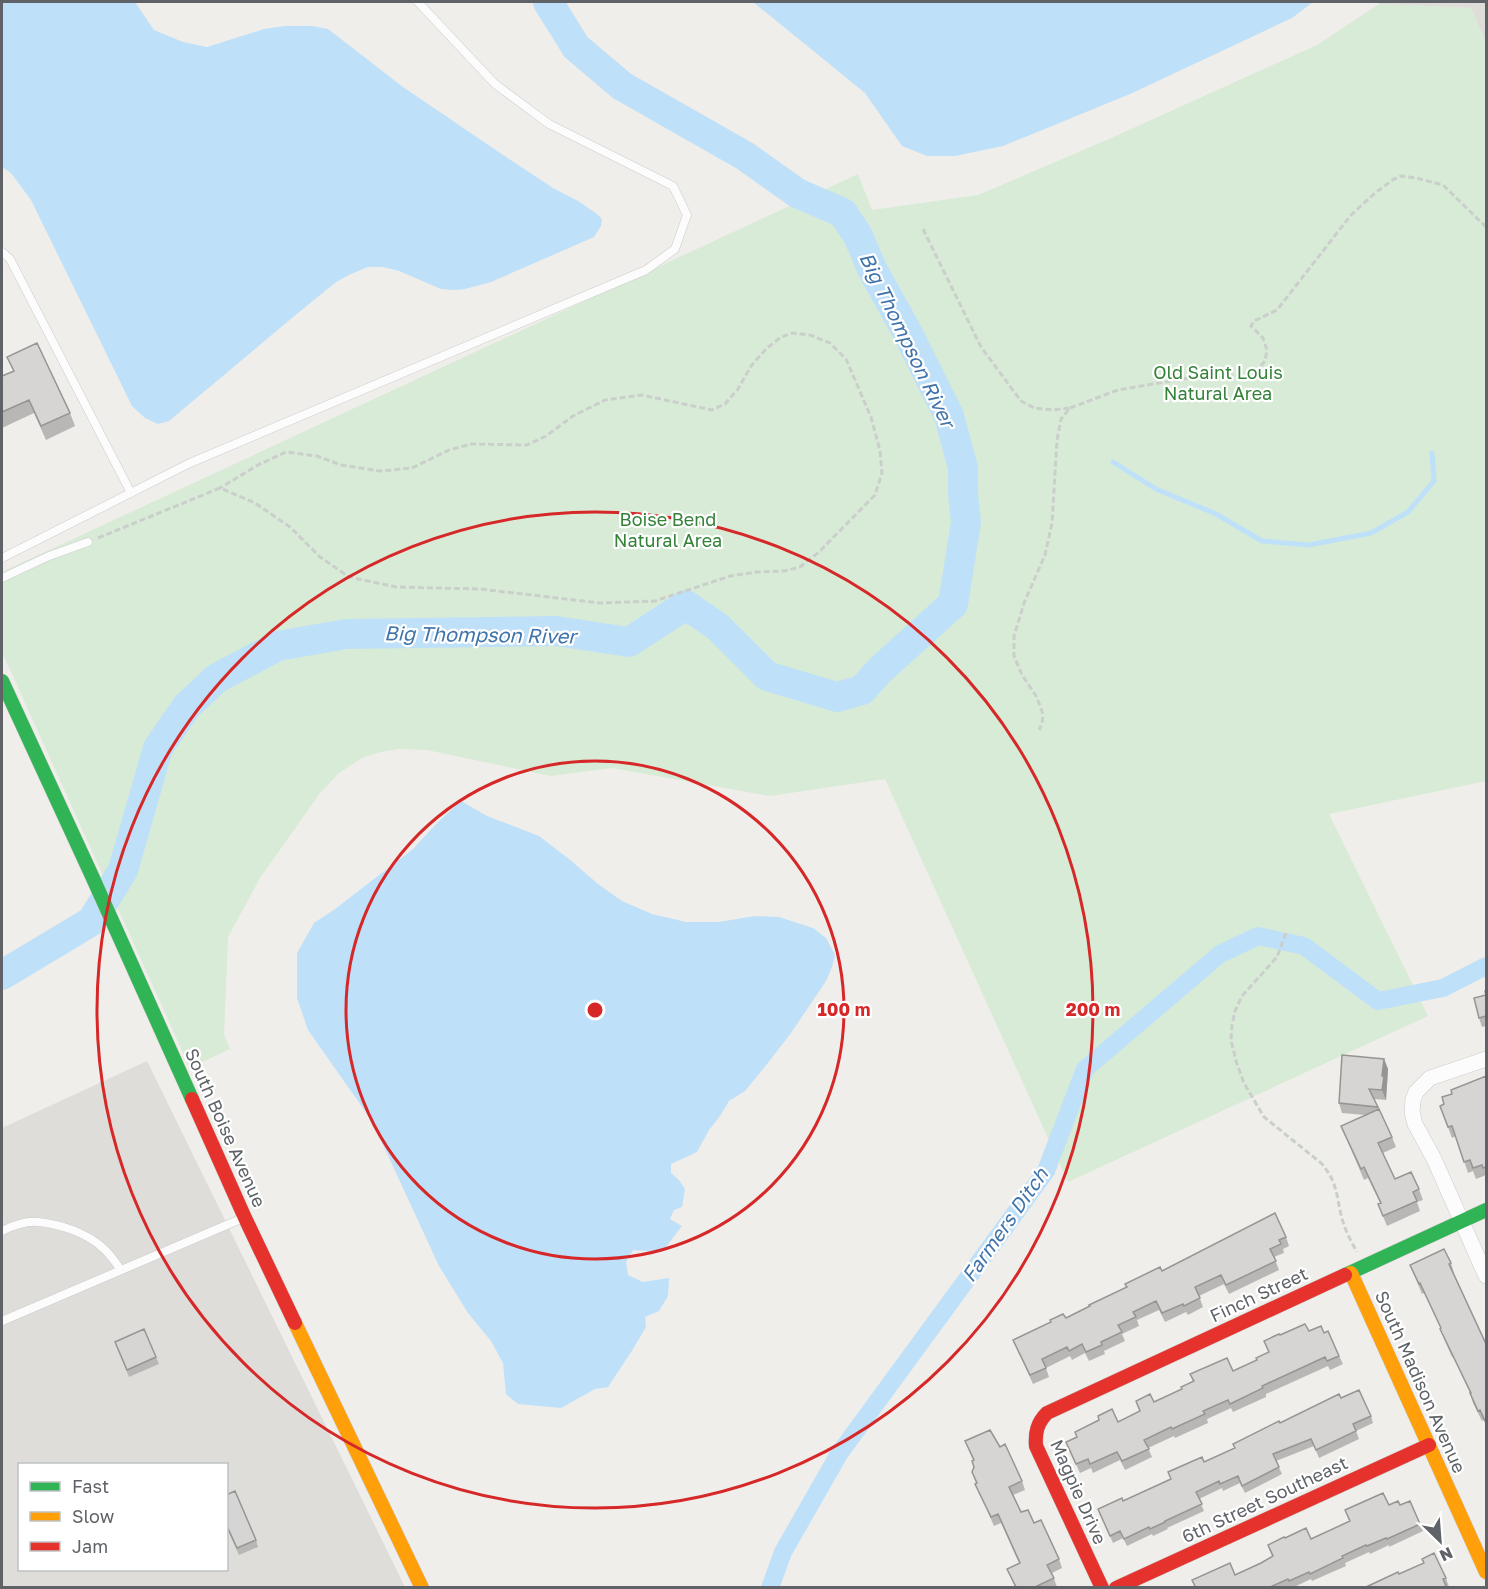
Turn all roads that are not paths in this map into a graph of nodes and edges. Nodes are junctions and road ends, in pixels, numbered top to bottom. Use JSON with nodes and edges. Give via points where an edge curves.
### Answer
{"nodes":[{"id":1,"x":418,"y":2,"type":"edge"},
{"id":2,"x":2,"y":252,"type":"edge"},
{"id":3,"x":131,"y":493,"type":"junction"},
{"id":4,"x":88,"y":542,"type":"road end"},
{"id":5,"x":2,"y":556,"type":"edge"},
{"id":6,"x":2,"y":578,"type":"edge"},
{"id":7,"x":2,"y":681,"type":"edge"},
{"id":8,"x":1486,"y":1059,"type":"edge"},
{"id":9,"x":1486,"y":1210,"type":"edge"},
{"id":10,"x":245,"y":1218,"type":"junction"},
{"id":11,"x":1462,"y":1221,"type":"junction"},
{"id":12,"x":2,"y":1231,"type":"edge"},
{"id":13,"x":121,"y":1270,"type":"junction"},
{"id":14,"x":1357,"y":1270,"type":"junction"},
{"id":15,"x":1486,"y":1276,"type":"edge"},
{"id":16,"x":2,"y":1322,"type":"edge"},
{"id":17,"x":1047,"y":1413,"type":"joint"},
{"id":18,"x":1428,"y":1445,"type":"junction"},
{"id":19,"x":1486,"y":1572,"type":"edge"},
{"id":20,"x":422,"y":1587,"type":"edge"},
{"id":21,"x":1102,"y":1587,"type":"edge"},
{"id":22,"x":1116,"y":1587,"type":"edge"}],
"edges":[{"from":1,"to":3,"type":"lane","via":[[495,84],[549,124],[673,186],[687,215],[675,249],[646,270],[190,463]]},
{"from":2,"to":3,"type":"lane","via":[[10,259]]},
{"from":3,"to":5,"type":"lane"},
{"from":4,"to":6,"type":"lane"},
{"from":7,"to":10,"type":"street","name":"South Boise Avenue"},
{"from":8,"to":11,"type":"street","via":[[1430,1078],[1413,1100],[1415,1124]]},
{"from":9,"to":11,"type":"street","name":"Finch Street"},
{"from":10,"to":13,"type":"lane"},
{"from":10,"to":20,"type":"street","name":"South Boise Avenue"},
{"from":11,"to":14,"type":"street","name":"Finch Street"},
{"from":11,"to":15,"type":"street"},
{"from":12,"to":13,"type":"lane","via":[[36,1221],[61,1227],[104,1248]]},
{"from":13,"to":16,"type":"lane"},
{"from":14,"to":17,"type":"street","name":"Finch Street"},
{"from":14,"to":18,"type":"street","name":"South Madison Avenue"},
{"from":17,"to":21,"type":"street","name":"Magpie Drive","via":[[1037,1425],[1036,1446]]},
{"from":18,"to":19,"type":"street","name":"South Madison Avenue"},
{"from":18,"to":22,"type":"street","name":"6th Street Southeast"}]}
